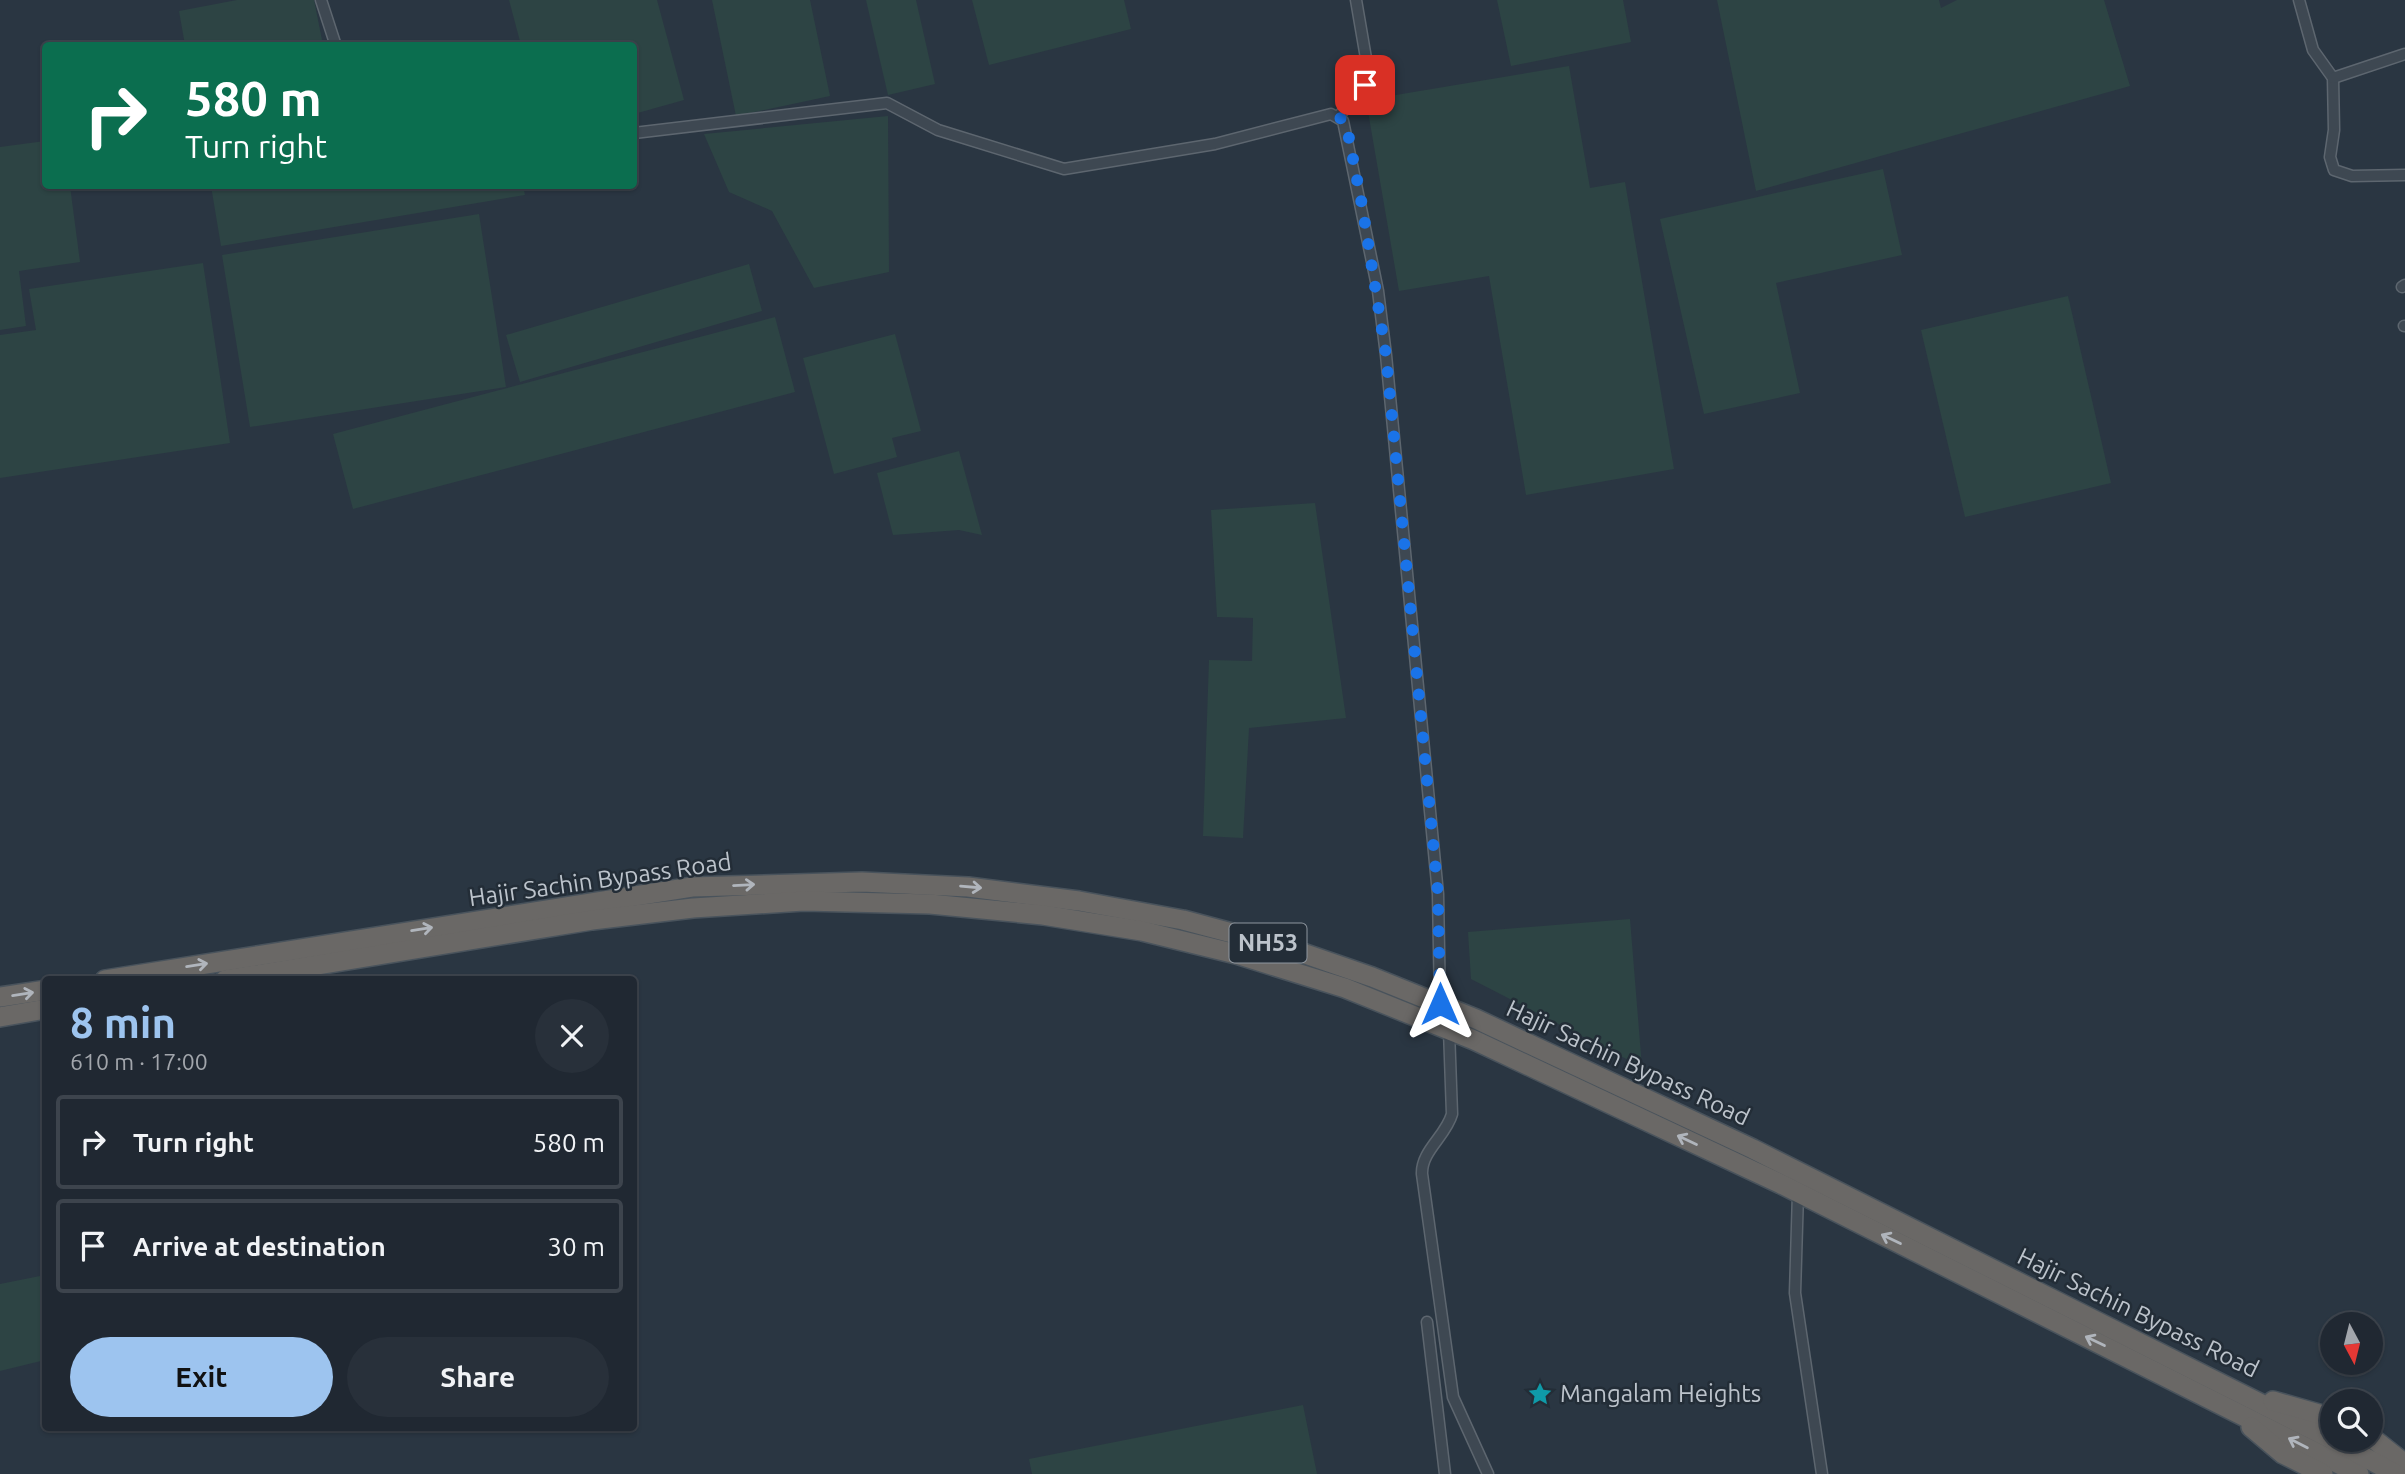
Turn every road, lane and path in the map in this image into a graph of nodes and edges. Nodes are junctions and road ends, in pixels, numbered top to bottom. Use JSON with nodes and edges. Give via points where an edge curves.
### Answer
{"nodes":[{"id":1,"x":320,"y":0,"type":"edge"},
{"id":2,"x":1356,"y":0,"type":"edge"},
{"id":3,"x":2299,"y":0,"type":"edge"},
{"id":4,"x":335,"y":42,"type":"edge"},
{"id":5,"x":2405,"y":54,"type":"edge"},
{"id":6,"x":2333,"y":78,"type":"junction"},
{"id":7,"x":1339,"y":116,"type":"junction"},
{"id":8,"x":637,"y":133,"type":"edge"},
{"id":9,"x":2405,"y":174,"type":"edge"},
{"id":10,"x":130,"y":976,"type":"edge"},
{"id":11,"x":249,"y":976,"type":"edge"},
{"id":12,"x":42,"y":991,"type":"edge"},
{"id":13,"x":0,"y":997,"type":"edge"},
{"id":14,"x":1440,"y":1004,"type":"junction"},
{"id":15,"x":42,"y":1010,"type":"edge"},
{"id":16,"x":0,"y":1017,"type":"edge"},
{"id":17,"x":1449,"y":1030,"type":"junction"},
{"id":18,"x":1798,"y":1193,"type":"junction"},
{"id":19,"x":1427,"y":1322,"type":"dead end"},
{"id":20,"x":2251,"y":1397,"type":"junction"},
{"id":21,"x":2228,"y":1408,"type":"junction"},
{"id":22,"x":2320,"y":1413,"type":"edge"},
{"id":23,"x":2320,"y":1433,"type":"edge"},
{"id":24,"x":2383,"y":1447,"type":"edge"},
{"id":25,"x":2355,"y":1452,"type":"edge"},
{"id":26,"x":2405,"y":1464,"type":"edge"},
{"id":27,"x":1445,"y":1474,"type":"edge"},
{"id":28,"x":1488,"y":1474,"type":"edge"},
{"id":29,"x":1822,"y":1474,"type":"edge"},
{"id":30,"x":2323,"y":1474,"type":"edge"},
{"id":31,"x":2359,"y":1474,"type":"edge"},
{"id":32,"x":2396,"y":1474,"type":"edge"}],
"edges":[{"from":1,"to":4,"type":"street"},
{"from":2,"to":7,"type":"street","via":[[1367,64],[1365,85]]},
{"from":3,"to":6,"type":"street","via":[[2313,50]]},
{"from":5,"to":6,"type":"street"},
{"from":6,"to":9,"type":"street","via":[[2334,130],[2329,157],[2334,170],[2352,176]]},
{"from":7,"to":8,"type":"street","via":[[1331,114],[1215,145],[1064,169],[938,130],[887,103]]},
{"from":7,"to":14,"type":"street","via":[[1347,128],[1386,355],[1438,894]]},
{"from":10,"to":14,"type":"highway","name":"Hajir Sachin Bypass Road","number":"NH53","one_way":true,"via":[[692,887],[862,882],[968,887],[1184,920],[1288,948]]},
{"from":11,"to":17,"type":"highway","number":"NH53","via":[[693,908],[804,901],[930,904],[1118,927],[1236,954],[1345,988]]},
{"from":13,"to":12,"type":"highway","one_way":true},
{"from":14,"to":20,"type":"highway","name":"Hajir Sachin Bypass Road","number":"NH53","via":[[1753,1149]]},
{"from":15,"to":16,"type":"highway"},
{"from":18,"to":17,"type":"highway","number":"NH53","one_way":true},
{"from":17,"to":28,"type":"street","via":[[1452,1114],[1426,1157],[1422,1174],[1453,1396]]},
{"from":21,"to":18,"type":"highway","number":"NH53","one_way":true},
{"from":18,"to":29,"type":"street","via":[[1795,1293]]},
{"from":19,"to":27,"type":"street"},
{"from":20,"to":22,"type":"highway"},
{"from":20,"to":23,"type":"highway","name":"Hajir Sachin Bypass Road","number":"NH53"},
{"from":21,"to":30,"type":"highway","via":[[2283,1454]]},
{"from":31,"to":21,"type":"highway","number":"NH53","one_way":true},
{"from":24,"to":26,"type":"highway"},
{"from":25,"to":32,"type":"highway","name":"Hajir Sachin Bypass Road","number":"NH53"}]}
